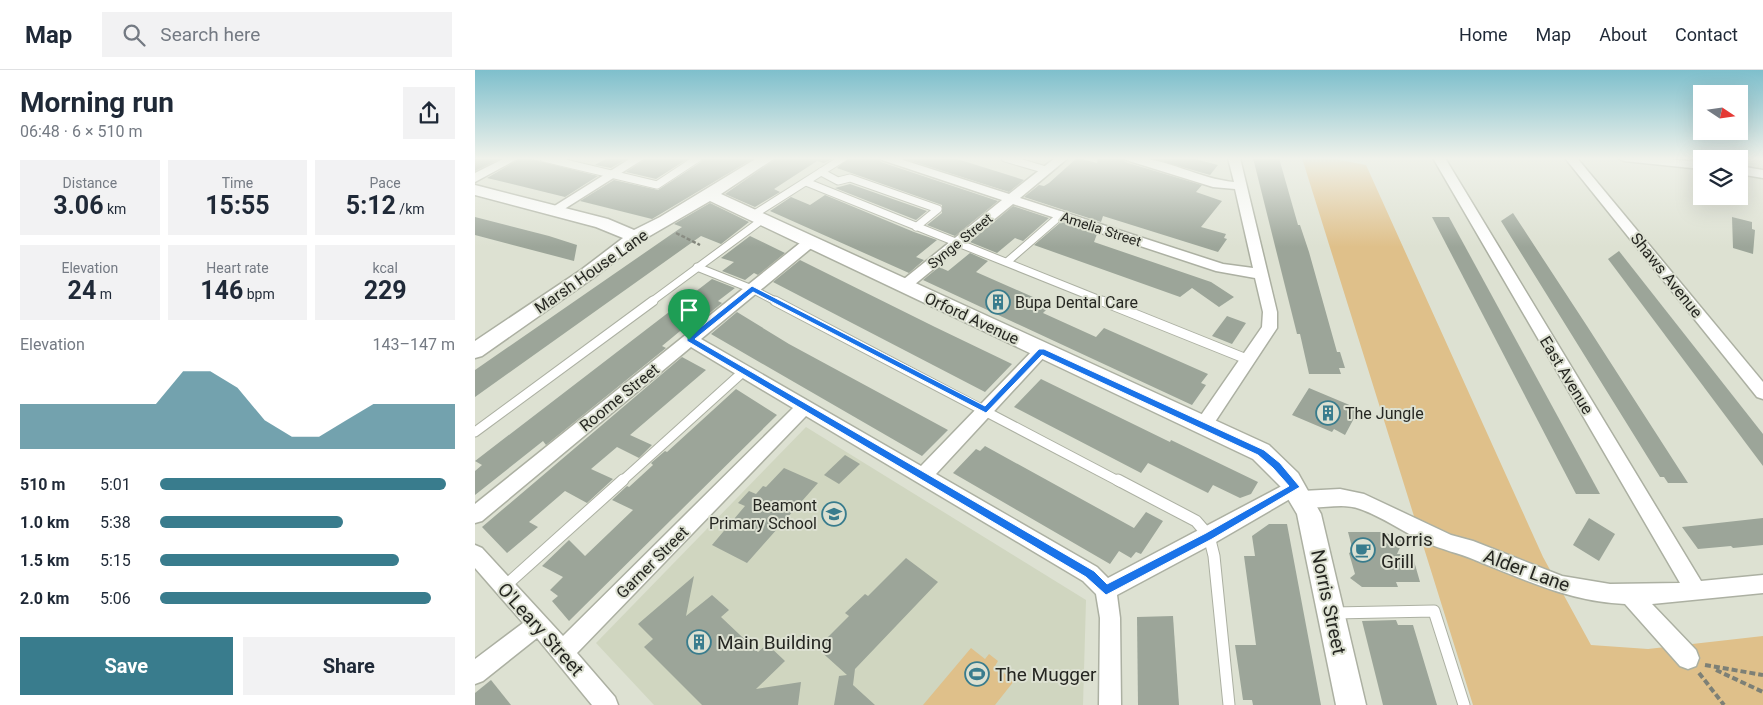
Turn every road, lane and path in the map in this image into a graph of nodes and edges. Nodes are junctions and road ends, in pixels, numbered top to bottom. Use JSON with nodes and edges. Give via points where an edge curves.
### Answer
{"nodes":[{"id":1,"x":591,"y":188,"type":"edge"},
{"id":2,"x":719,"y":188,"type":"edge"},
{"id":3,"x":798,"y":188,"type":"edge"},
{"id":4,"x":820,"y":188,"type":"edge"},
{"id":5,"x":877,"y":188,"type":"edge"},
{"id":6,"x":977,"y":188,"type":"edge"},
{"id":7,"x":1025,"y":188,"type":"edge"},
{"id":8,"x":1240,"y":188,"type":"edge"},
{"id":9,"x":1457,"y":188,"type":"edge"},
{"id":10,"x":1595,"y":188,"type":"edge"},
{"id":11,"x":475,"y":190,"type":"edge"},
{"id":12,"x":709,"y":194,"type":"junction"},
{"id":13,"x":1012,"y":199,"type":"junction"},
{"id":14,"x":555,"y":210,"type":"junction"},
{"id":15,"x":1061,"y":215,"type":"junction"},
{"id":16,"x":757,"y":217,"type":"junction"},
{"id":17,"x":915,"y":227,"type":"junction"},
{"id":18,"x":668,"y":229,"type":"dead end"},
{"id":19,"x":635,"y":237,"type":"junction"},
{"id":20,"x":810,"y":242,"type":"junction"},
{"id":21,"x":958,"y":242,"type":"junction"},
{"id":22,"x":700,"y":245,"type":"dead end"},
{"id":23,"x":1007,"y":262,"type":"junction"},
{"id":24,"x":697,"y":267,"type":"junction"},
{"id":25,"x":1261,"y":274,"type":"junction"},
{"id":26,"x":905,"y":286,"type":"junction"},
{"id":27,"x":752,"y":289,"type":"junction"},
{"id":28,"x":689,"y":340,"type":"junction"},
{"id":29,"x":475,"y":351,"type":"edge"},
{"id":30,"x":1041,"y":351,"type":"junction"},
{"id":31,"x":1249,"y":360,"type":"junction"},
{"id":32,"x":744,"y":371,"type":"junction"},
{"id":33,"x":1763,"y":393,"type":"edge"},
{"id":34,"x":804,"y":408,"type":"junction"},
{"id":35,"x":986,"y":410,"type":"junction"},
{"id":36,"x":1203,"y":426,"type":"junction"},
{"id":37,"x":475,"y":432,"type":"edge"},
{"id":38,"x":922,"y":477,"type":"junction"},
{"id":39,"x":1299,"y":493,"type":"junction"},
{"id":40,"x":475,"y":514,"type":"edge"},
{"id":41,"x":1209,"y":536,"type":"junction"},
{"id":42,"x":475,"y":554,"type":"edge"},
{"id":43,"x":1763,"y":584,"type":"edge"},
{"id":44,"x":504,"y":587,"type":"junction"},
{"id":45,"x":1106,"y":590,"type":"junction"},
{"id":46,"x":1696,"y":592,"type":"junction"},
{"id":47,"x":1629,"y":594,"type":"junction"},
{"id":48,"x":1331,"y":613,"type":"junction"},
{"id":49,"x":538,"y":624,"type":"junction"},
{"id":50,"x":563,"y":652,"type":"junction"},
{"id":51,"x":1688,"y":658,"type":"junction"},
{"id":52,"x":1711,"y":667,"type":"junction"},
{"id":53,"x":475,"y":673,"type":"edge"},
{"id":54,"x":1763,"y":675,"type":"edge"},
{"id":55,"x":1763,"y":692,"type":"edge"},
{"id":56,"x":607,"y":705,"type":"edge"},
{"id":57,"x":1110,"y":705,"type":"edge"},
{"id":58,"x":1229,"y":705,"type":"edge"},
{"id":59,"x":1351,"y":705,"type":"edge"},
{"id":60,"x":1464,"y":705,"type":"edge"},
{"id":61,"x":1724,"y":705,"type":"edge"}],
"edges":[{"from":1,"to":14,"type":"street"},
{"from":2,"to":12,"type":"street","name":"Marsh House Lane"},
{"from":3,"to":16,"type":"lane"},
{"from":4,"to":17,"type":"lane"},
{"from":5,"to":17,"type":"lane","via":[[938,209]]},
{"from":6,"to":13,"type":"street","name":"Amelia Street"},
{"from":7,"to":13,"type":"street","name":"Synge Street"},
{"from":8,"to":25,"type":"street"},
{"from":9,"to":46,"type":"street","name":"East Avenue"},
{"from":10,"to":33,"type":"street","name":"Shaws Avenue"},
{"from":11,"to":14,"type":"street"},
{"from":12,"to":16,"type":"street","name":"Orford Avenue"},
{"from":12,"to":19,"type":"street","name":"Marsh House Lane","via":[[666,222]]},
{"from":13,"to":15,"type":"street","name":"Amelia Street"},
{"from":13,"to":21,"type":"street","name":"Synge Street"},
{"from":14,"to":19,"type":"street","via":[[605,224]]},
{"from":15,"to":23,"type":"lane"},
{"from":15,"to":25,"type":"street","name":"Amelia Street","via":[[1221,268]]},
{"from":16,"to":20,"type":"street","name":"Orford Avenue"},
{"from":16,"to":24,"type":"lane"},
{"from":17,"to":21,"type":"lane"},
{"from":18,"to":22,"type":"path"},
{"from":19,"to":29,"type":"street","name":"Marsh House Lane"},
{"from":20,"to":26,"type":"street","name":"Orford Avenue"},
{"from":20,"to":27,"type":"street","name":"Roome Street"},
{"from":21,"to":23,"type":"lane"},
{"from":21,"to":26,"type":"street","name":"Synge Street"},
{"from":23,"to":31,"type":"lane"},
{"from":24,"to":27,"type":"lane"},
{"from":24,"to":37,"type":"lane"},
{"from":25,"to":31,"type":"street","via":[[1270,312],[1269,328]]},
{"from":26,"to":30,"type":"street","name":"Orford Avenue"},
{"from":27,"to":28,"type":"street","name":"Roome Street"},
{"from":27,"to":35,"type":"lane"},
{"from":28,"to":32,"type":"street"},
{"from":28,"to":40,"type":"street","name":"Roome Street"},
{"from":30,"to":35,"type":"street"},
{"from":30,"to":36,"type":"street","name":"Orford Avenue"},
{"from":31,"to":36,"type":"street"},
{"from":32,"to":34,"type":"street"},
{"from":32,"to":44,"type":"lane"},
{"from":34,"to":38,"type":"street"},
{"from":34,"to":50,"type":"street","name":"Garner Street"},
{"from":35,"to":38,"type":"street"},
{"from":35,"to":41,"type":"lane","via":[[1196,521]]},
{"from":36,"to":39,"type":"street","name":"Orford Avenue","via":[[1261,452],[1277,465]]},
{"from":38,"to":45,"type":"street","via":[[1090,574]]},
{"from":39,"to":41,"type":"street"},
{"from":39,"to":47,"type":"street","name":"Alder Lane","via":[[1341,496],[1368,504],[1443,541],[1563,586]]},
{"from":39,"to":48,"type":"street","name":"Norris Street","via":[[1314,530]]},
{"from":41,"to":45,"type":"street"},
{"from":41,"to":58,"type":"lane","via":[[1214,556]]},
{"from":42,"to":44,"type":"street","name":"O'Leary Street"},
{"from":43,"to":46,"type":"street","name":"Alder Lane"},
{"from":44,"to":49,"type":"street","name":"O'Leary Street"},
{"from":45,"to":57,"type":"street","via":[[1110,618]]},
{"from":46,"to":47,"type":"street","name":"Alder Lane"},
{"from":47,"to":51,"type":"street"},
{"from":48,"to":59,"type":"street","name":"Norris Street"},
{"from":48,"to":60,"type":"lane","via":[[1434,611]]},
{"from":49,"to":50,"type":"street","name":"O'Leary Street"},
{"from":49,"to":53,"type":"street"},
{"from":50,"to":56,"type":"street","name":"O'Leary Street"},
{"from":51,"to":52,"type":"path"},
{"from":51,"to":61,"type":"path"},
{"from":52,"to":54,"type":"path"},
{"from":52,"to":55,"type":"path"}]}
